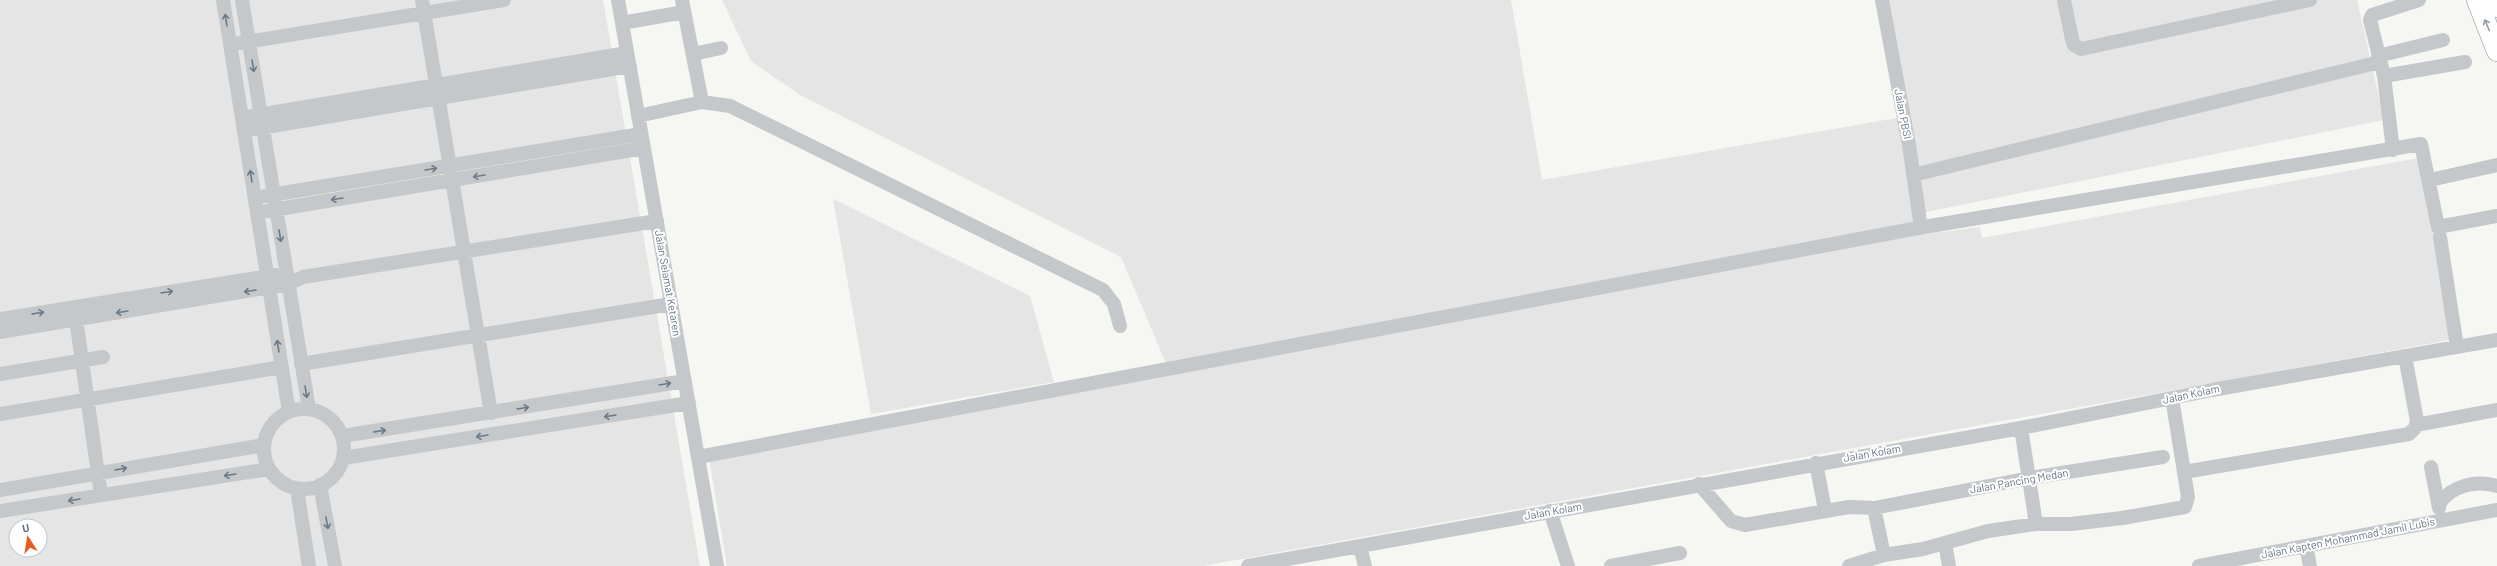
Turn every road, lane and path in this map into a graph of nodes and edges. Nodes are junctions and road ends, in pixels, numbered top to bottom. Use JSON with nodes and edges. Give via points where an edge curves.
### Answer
{"nodes":[{"id":1,"x":223,"y":0,"type":"edge"},
{"id":2,"x":242,"y":0,"type":"edge"},
{"id":3,"x":504,"y":0,"type":"edge"},
{"id":4,"x":618,"y":0,"type":"edge"},
{"id":5,"x":1882,"y":0,"type":"edge"},
{"id":6,"x":2064,"y":0,"type":"edge"},
{"id":7,"x":2310,"y":0,"type":"edge"},
{"id":8,"x":2419,"y":0,"type":"edge"},
{"id":9,"x":2477,"y":0,"type":"edge"},
{"id":10,"x":2494,"y":0,"type":"edge"},
{"id":11,"x":683,"y":6,"type":"edge"},
{"id":12,"x":423,"y":7,"type":"edge"},
{"id":13,"x":2497,"y":7,"type":"edge"},
{"id":14,"x":622,"y":22,"type":"junction"},
{"id":15,"x":2443,"y":40,"type":"dead end"},
{"id":16,"x":249,"y":42,"type":"junction"},
{"id":17,"x":230,"y":45,"type":"junction"},
{"id":18,"x":720,"y":48,"type":"dead end"},
{"id":19,"x":2497,"y":51,"type":"edge"},
{"id":20,"x":693,"y":54,"type":"junction"},
{"id":21,"x":2379,"y":59,"type":"junction"},
{"id":22,"x":628,"y":60,"type":"junction"},
{"id":23,"x":2466,"y":62,"type":"dead end"},
{"id":24,"x":2384,"y":76,"type":"junction"},
{"id":25,"x":437,"y":92,"type":"junction"},
{"id":26,"x":702,"y":102,"type":"junction"},
{"id":27,"x":638,"y":116,"type":"junction"},
{"id":28,"x":262,"y":121,"type":"junction"},
{"id":29,"x":243,"y":124,"type":"junction"},
{"id":30,"x":642,"y":134,"type":"junction"},
{"id":31,"x":585,"y":144,"type":"junction"},
{"id":32,"x":644,"y":148,"type":"junction"},
{"id":33,"x":551,"y":149,"type":"junction"},
{"id":34,"x":2393,"y":150,"type":"junction"},
{"id":35,"x":523,"y":154,"type":"junction"},
{"id":36,"x":496,"y":158,"type":"junction"},
{"id":37,"x":587,"y":158,"type":"junction"},
{"id":38,"x":553,"y":163,"type":"junction"},
{"id":39,"x":2497,"y":165,"type":"edge"},
{"id":40,"x":450,"y":166,"type":"junction"},
{"id":41,"x":525,"y":168,"type":"junction"},
{"id":42,"x":498,"y":172,"type":"junction"},
{"id":43,"x":406,"y":173,"type":"junction"},
{"id":44,"x":1913,"y":175,"type":"junction"},
{"id":45,"x":381,"y":177,"type":"junction"},
{"id":46,"x":452,"y":180,"type":"junction"},
{"id":47,"x":2430,"y":180,"type":"junction"},
{"id":48,"x":353,"y":182,"type":"junction"},
{"id":49,"x":409,"y":187,"type":"junction"},
{"id":50,"x":318,"y":188,"type":"junction"},
{"id":51,"x":383,"y":191,"type":"junction"},
{"id":52,"x":274,"y":195,"type":"junction"},
{"id":53,"x":355,"y":196,"type":"junction"},
{"id":54,"x":255,"y":198,"type":"junction"},
{"id":55,"x":320,"y":202,"type":"junction"},
{"id":56,"x":276,"y":209,"type":"junction"},
{"id":57,"x":257,"y":212,"type":"junction"},
{"id":58,"x":2497,"y":216,"type":"edge"},
{"id":59,"x":657,"y":221,"type":"junction"},
{"id":60,"x":1921,"y":228,"type":"junction"},
{"id":61,"x":2440,"y":237,"type":"dead end"},
{"id":62,"x":464,"y":252,"type":"junction"},
{"id":63,"x":288,"y":279,"type":"junction"},
{"id":64,"x":268,"y":282,"type":"junction"},
{"id":65,"x":672,"y":304,"type":"junction"},
{"id":66,"x":0,"y":319,"type":"edge"},
{"id":67,"x":76,"y":319,"type":"junction"},
{"id":68,"x":1120,"y":326,"type":"dead end"},
{"id":69,"x":0,"y":332,"type":"edge"},
{"id":70,"x":478,"y":336,"type":"junction"},
{"id":71,"x":2497,"y":340,"type":"edge"},
{"id":72,"x":2456,"y":347,"type":"junction"},
{"id":73,"x":2405,"y":356,"type":"junction"},
{"id":74,"x":103,"y":357,"type":"dead end"},
{"id":75,"x":83,"y":360,"type":"junction"},
{"id":76,"x":301,"y":364,"type":"junction"},
{"id":77,"x":282,"y":367,"type":"junction"},
{"id":78,"x":0,"y":374,"type":"edge"},
{"id":79,"x":685,"y":381,"type":"junction"},
{"id":80,"x":2172,"y":398,"type":"junction"},
{"id":81,"x":88,"y":399,"type":"junction"},
{"id":82,"x":689,"y":403,"type":"junction"},
{"id":83,"x":309,"y":409,"type":"junction"},
{"id":84,"x":2497,"y":410,"type":"edge"},
{"id":85,"x":289,"y":412,"type":"junction"},
{"id":86,"x":491,"y":413,"type":"junction"},
{"id":87,"x":0,"y":414,"type":"edge"},
{"id":88,"x":2416,"y":425,"type":"junction"},
{"id":89,"x":2022,"y":428,"type":"junction"},
{"id":90,"x":342,"y":436,"type":"junction"},
{"id":91,"x":264,"y":445,"type":"junction"},
{"id":92,"x":698,"y":457,"type":"junction"},
{"id":93,"x":2164,"y":457,"type":"dead end"},
{"id":94,"x":343,"y":458,"type":"junction"},
{"id":95,"x":1816,"y":463,"type":"junction"},
{"id":96,"x":2431,"y":467,"type":"dead end"},
{"id":97,"x":269,"y":469,"type":"junction"},
{"id":98,"x":2184,"y":472,"type":"junction"},
{"id":99,"x":98,"y":473,"type":"junction"},
{"id":100,"x":2030,"y":478,"type":"junction"},
{"id":101,"x":1700,"y":484,"type":"junction"},
{"id":102,"x":320,"y":485,"type":"junction"},
{"id":103,"x":2497,"y":486,"type":"edge"},
{"id":104,"x":297,"y":489,"type":"junction"},
{"id":105,"x":5,"y":490,"type":"edge"},
{"id":106,"x":101,"y":495,"type":"junction"},
{"id":107,"x":2439,"y":504,"type":"junction"},
{"id":108,"x":1874,"y":508,"type":"junction"},
{"id":109,"x":6,"y":510,"type":"edge"},
{"id":110,"x":1825,"y":510,"type":"junction"},
{"id":111,"x":2497,"y":510,"type":"edge"},
{"id":112,"x":1550,"y":511,"type":"junction"},
{"id":113,"x":2441,"y":521,"type":"junction"},
{"id":114,"x":2036,"y":524,"type":"junction"},
{"id":115,"x":1945,"y":543,"type":"junction"},
{"id":116,"x":1360,"y":546,"type":"junction"},
{"id":117,"x":2306,"y":546,"type":"junction"},
{"id":118,"x":1680,"y":553,"type":"dead end"},
{"id":119,"x":1884,"y":555,"type":"junction"},
{"id":120,"x":309,"y":566,"type":"edge"},
{"id":121,"x":335,"y":566,"type":"edge"},
{"id":122,"x":718,"y":566,"type":"edge"},
{"id":123,"x":1248,"y":566,"type":"edge"},
{"id":124,"x":1365,"y":566,"type":"edge"},
{"id":125,"x":1568,"y":566,"type":"edge"},
{"id":126,"x":1611,"y":566,"type":"edge"},
{"id":127,"x":1849,"y":566,"type":"edge"},
{"id":128,"x":1949,"y":566,"type":"edge"},
{"id":129,"x":2199,"y":566,"type":"edge"},
{"id":130,"x":2310,"y":566,"type":"edge"}],
"edges":[{"from":17,"to":1,"type":"street","one_way":true},
{"from":2,"to":16,"type":"street"},
{"from":3,"to":12,"type":"street"},
{"from":4,"to":14,"type":"street","name":"Jalan Selamat Ketaren"},
{"from":5,"to":44,"type":"street","name":"Jalan PBSI"},
{"from":6,"to":7,"type":"street","via":[[2074,45],[2081,49]]},
{"from":8,"to":21,"type":"street","via":[[2372,15],[2370,20]]},
{"from":19,"to":9,"type":"highway","one_way":true},
{"from":10,"to":13,"type":"highway"},
{"from":11,"to":14,"type":"street"},
{"from":11,"to":20,"type":"street"},
{"from":12,"to":16,"type":"street"},
{"from":12,"to":25,"type":"street"},
{"from":14,"to":22,"type":"street","name":"Jalan Selamat Ketaren"},
{"from":15,"to":21,"type":"street"},
{"from":16,"to":17,"type":"street"},
{"from":16,"to":28,"type":"street","one_way":true},
{"from":17,"to":29,"type":"street"},
{"from":18,"to":20,"type":"street"},
{"from":20,"to":26,"type":"street"},
{"from":21,"to":24,"type":"street"},
{"from":21,"to":44,"type":"street"},
{"from":22,"to":25,"type":"street"},
{"from":22,"to":27,"type":"street","name":"Jalan Selamat Ketaren"},
{"from":23,"to":24,"type":"street"},
{"from":24,"to":34,"type":"street"},
{"from":25,"to":28,"type":"street"},
{"from":25,"to":40,"type":"street"},
{"from":26,"to":27,"type":"street"},
{"from":26,"to":68,"type":"street","via":[[730,106],[1103,290],[1114,304]]},
{"from":27,"to":30,"type":"street","name":"Jalan Selamat Ketaren"},
{"from":28,"to":29,"type":"street"},
{"from":28,"to":52,"type":"street"},
{"from":54,"to":29,"type":"street","one_way":true},
{"from":30,"to":31,"type":"street"},
{"from":30,"to":32,"type":"street","name":"Jalan Selamat Ketaren"},
{"from":31,"to":33,"type":"street"},
{"from":31,"to":37,"type":"street"},
{"from":32,"to":37,"type":"street"},
{"from":32,"to":59,"type":"street","name":"Jalan Selamat Ketaren"},
{"from":33,"to":35,"type":"street"},
{"from":33,"to":38,"type":"street"},
{"from":34,"to":47,"type":"street","via":[[2422,144]]},
{"from":34,"to":60,"type":"street"},
{"from":35,"to":36,"type":"street"},
{"from":35,"to":41,"type":"street"},
{"from":36,"to":40,"type":"street"},
{"from":36,"to":42,"type":"street"},
{"from":37,"to":38,"type":"street"},
{"from":38,"to":41,"type":"street"},
{"from":39,"to":47,"type":"street"},
{"from":43,"to":40,"type":"street","one_way":true},
{"from":40,"to":46,"type":"street"},
{"from":41,"to":42,"type":"street"},
{"from":42,"to":46,"type":"street","one_way":true},
{"from":43,"to":45,"type":"street"},
{"from":43,"to":49,"type":"street"},
{"from":44,"to":60,"type":"street","name":"Jalan PBSI"},
{"from":45,"to":48,"type":"street"},
{"from":45,"to":51,"type":"street"},
{"from":46,"to":49,"type":"street"},
{"from":46,"to":62,"type":"street"},
{"from":47,"to":58,"type":"street","via":[[2438,227]]},
{"from":48,"to":50,"type":"street"},
{"from":48,"to":53,"type":"street"},
{"from":49,"to":51,"type":"street"},
{"from":50,"to":52,"type":"street"},
{"from":50,"to":55,"type":"street"},
{"from":51,"to":53,"type":"street"},
{"from":52,"to":54,"type":"street"},
{"from":52,"to":56,"type":"street"},
{"from":53,"to":55,"type":"street","one_way":true},
{"from":54,"to":57,"type":"street"},
{"from":55,"to":56,"type":"street"},
{"from":56,"to":57,"type":"street"},
{"from":56,"to":63,"type":"street","one_way":true},
{"from":57,"to":64,"type":"street"},
{"from":59,"to":62,"type":"street"},
{"from":59,"to":65,"type":"street","name":"Jalan Selamat Ketaren"},
{"from":60,"to":92,"type":"street"},
{"from":61,"to":72,"type":"street"},
{"from":62,"to":63,"type":"street"},
{"from":62,"to":70,"type":"street"},
{"from":63,"to":64,"type":"street"},
{"from":63,"to":76,"type":"street"},
{"from":66,"to":64,"type":"street","one_way":true},
{"from":64,"to":67,"type":"street","one_way":true},
{"from":77,"to":64,"type":"street","one_way":true},
{"from":65,"to":70,"type":"street"},
{"from":65,"to":79,"type":"street","name":"Jalan Selamat Ketaren"},
{"from":67,"to":69,"type":"street"},
{"from":67,"to":75,"type":"street"},
{"from":70,"to":76,"type":"street"},
{"from":70,"to":86,"type":"street"},
{"from":71,"to":72,"type":"street","name":"Jalan Kolam"},
{"from":72,"to":73,"type":"street","name":"Jalan Kolam"},
{"from":73,"to":80,"type":"street","name":"Jalan Kolam"},
{"from":73,"to":88,"type":"street","via":[[2417,416]]},
{"from":74,"to":75,"type":"street"},
{"from":75,"to":78,"type":"street"},
{"from":75,"to":81,"type":"street"},
{"from":76,"to":83,"type":"street","one_way":true},
{"from":77,"to":81,"type":"street"},
{"from":77,"to":85,"type":"street"},
{"from":79,"to":82,"type":"street","name":"Jalan Selamat Ketaren"},
{"from":86,"to":79,"type":"street","one_way":true},
{"from":80,"to":89,"type":"street","name":"Jalan Kolam"},
{"from":80,"to":98,"type":"street"},
{"from":81,"to":87,"type":"street"},
{"from":81,"to":99,"type":"street"},
{"from":82,"to":92,"type":"street","name":"Jalan Selamat Ketaren"},
{"from":82,"to":94,"type":"street","one_way":true},
{"from":83,"to":85,"type":"street"},
{"from":83,"to":90,"type":"street","via":[[328,417]]},
{"from":84,"to":88,"type":"street"},
{"from":85,"to":91,"type":"street","via":[[271,426]]},
{"from":90,"to":86,"type":"street","one_way":true},
{"from":88,"to":98,"type":"street","via":[[2413,432],[2400,437]]},
{"from":89,"to":95,"type":"street","name":"Jalan Kolam"},
{"from":89,"to":100,"type":"street"},
{"from":90,"to":94,"type":"street"},
{"from":91,"to":97,"type":"street","via":[[264,456]]},
{"from":99,"to":91,"type":"street","one_way":true},
{"from":92,"to":122,"type":"street","name":"Jalan Selamat Ketaren"},
{"from":93,"to":100,"type":"street","name":"Jalan Pancing Medan"},
{"from":94,"to":102,"type":"street","via":[[334,474]]},
{"from":95,"to":101,"type":"street","name":"Jalan Kolam"},
{"from":95,"to":110,"type":"street"},
{"from":96,"to":107,"type":"street"},
{"from":97,"to":104,"type":"street","via":[[282,482]]},
{"from":97,"to":106,"type":"street","one_way":true},
{"from":98,"to":114,"type":"street","via":[[2188,500],[2183,509],[2071,524]]},
{"from":99,"to":105,"type":"street"},
{"from":99,"to":106,"type":"street"},
{"from":100,"to":108,"type":"street","name":"Jalan Pancing Medan"},
{"from":100,"to":114,"type":"street"},
{"from":101,"to":110,"type":"street","name":"Jalan Pancing Medan","via":[[1728,519],[1740,525]]},
{"from":101,"to":112,"type":"street","name":"Jalan Kolam"},
{"from":102,"to":104,"type":"street"},
{"from":102,"to":121,"type":"street","one_way":true},
{"from":103,"to":107,"type":"street","via":[[2480,483],[2466,485],[2448,493]]},
{"from":104,"to":120,"type":"street"},
{"from":105,"to":109,"type":"street"},
{"from":106,"to":109,"type":"street","one_way":true},
{"from":107,"to":113,"type":"street"},
{"from":108,"to":110,"type":"street","name":"Jalan Pancing Medan","via":[[1858,506]]},
{"from":108,"to":119,"type":"street"},
{"from":111,"to":113,"type":"street","name":"Jalan Kapten Mohammad Jamil Lubis"},
{"from":112,"to":116,"type":"street","name":"Jalan Kolam"},
{"from":112,"to":125,"type":"street"},
{"from":113,"to":117,"type":"street","name":"Jalan Kapten Mohammad Jamil Lubis"},
{"from":114,"to":115,"type":"street"},
{"from":115,"to":119,"type":"street"},
{"from":115,"to":128,"type":"street"},
{"from":116,"to":123,"type":"street","name":"Jalan Kolam"},
{"from":116,"to":124,"type":"street"},
{"from":117,"to":129,"type":"street","name":"Jalan Kapten Mohammad Jamil Lubis"},
{"from":117,"to":130,"type":"street"},
{"from":118,"to":126,"type":"street"},
{"from":119,"to":127,"type":"street"}]}
